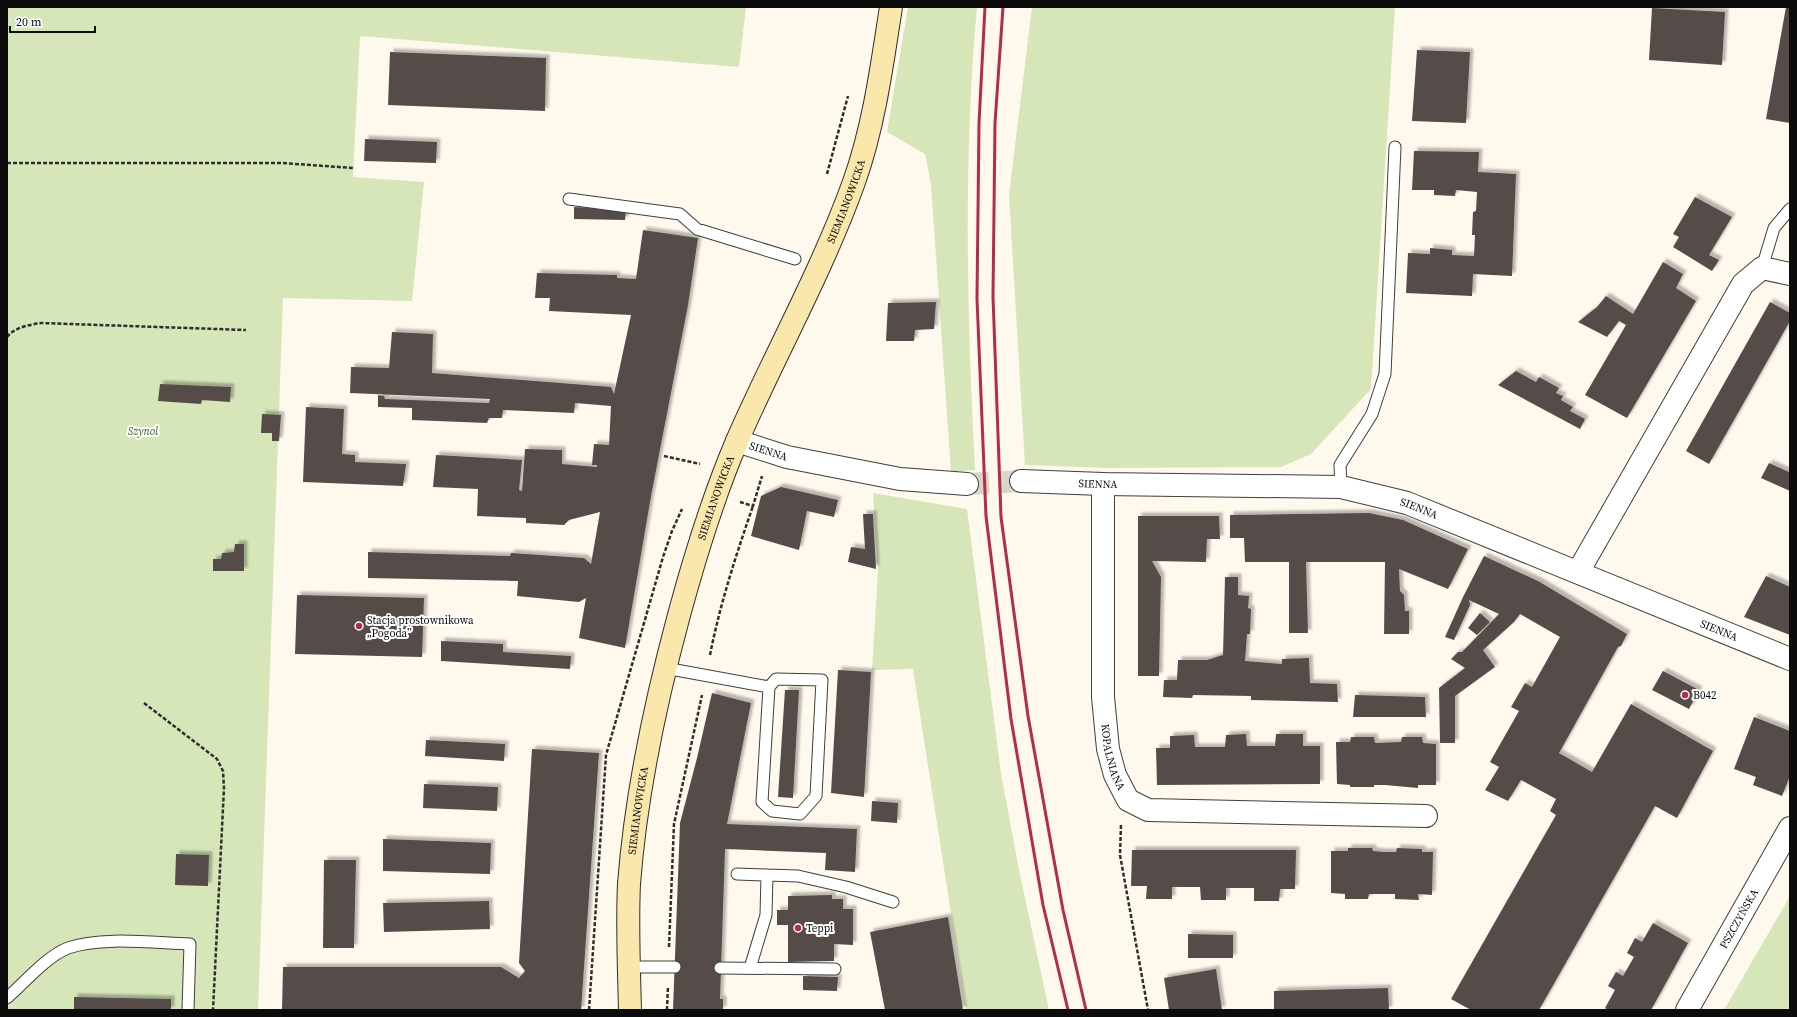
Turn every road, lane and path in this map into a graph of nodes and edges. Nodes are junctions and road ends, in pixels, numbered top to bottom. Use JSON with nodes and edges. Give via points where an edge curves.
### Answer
{"nodes":[{"id":1,"x":891,"y":7,"type":"edge"},
{"id":2,"x":1395,"y":147,"type":"dead end"},
{"id":3,"x":7,"y":163,"type":"edge"},
{"id":4,"x":353,"y":168,"type":"dead end"},
{"id":5,"x":569,"y":198,"type":"dead end"},
{"id":6,"x":1790,"y":209,"type":"edge"},
{"id":7,"x":795,"y":259,"type":"dead end"},
{"id":8,"x":1762,"y":268,"type":"junction"},
{"id":9,"x":1790,"y":274,"type":"edge"},
{"id":10,"x":246,"y":330,"type":"dead end"},
{"id":11,"x":7,"y":338,"type":"edge"},
{"id":12,"x":737,"y":441,"type":"junction"},
{"id":13,"x":664,"y":456,"type":"dead end"},
{"id":14,"x":702,"y":465,"type":"dead end"},
{"id":15,"x":767,"y":474,"type":"dead end"},
{"id":16,"x":1021,"y":481,"type":"tunnel mouth"},
{"id":17,"x":967,"y":484,"type":"tunnel mouth"},
{"id":18,"x":1103,"y":484,"type":"junction"},
{"id":19,"x":1341,"y":487,"type":"junction"},
{"id":20,"x":716,"y":493,"type":"junction"},
{"id":21,"x":753,"y":506,"type":"junction"},
{"id":22,"x":1578,"y":572,"type":"junction"},
{"id":23,"x":1790,"y":659,"type":"edge"},
{"id":24,"x":665,"y":668,"type":"junction"},
{"id":25,"x":706,"y":675,"type":"junction"},
{"id":26,"x":769,"y":687,"type":"junction"},
{"id":27,"x":144,"y":703,"type":"dead end"},
{"id":28,"x":1128,"y":800,"type":"junction"},
{"id":29,"x":1426,"y":816,"type":"dead end"},
{"id":30,"x":1790,"y":828,"type":"edge"},
{"id":31,"x":737,"y":874,"type":"dead end"},
{"id":32,"x":767,"y":875,"type":"junction"},
{"id":33,"x":893,"y":902,"type":"dead end"},
{"id":34,"x":629,"y":967,"type":"junction"},
{"id":35,"x":672,"y":967,"type":"junction"},
{"id":36,"x":720,"y":968,"type":"dead end"},
{"id":37,"x":750,"y":968,"type":"junction"},
{"id":38,"x":835,"y":969,"type":"dead end"},
{"id":39,"x":7,"y":998,"type":"edge"},
{"id":40,"x":188,"y":1010,"type":"edge"},
{"id":41,"x":213,"y":1010,"type":"edge"},
{"id":42,"x":630,"y":1010,"type":"edge"},
{"id":43,"x":667,"y":1010,"type":"edge"},
{"id":44,"x":1148,"y":1010,"type":"edge"},
{"id":45,"x":1687,"y":1010,"type":"edge"}],
"edges":[{"from":1,"to":12,"type":"main road","name":"SIEMIANOWICKA","via":[[870,125],[855,179],[828,248]]},
{"from":2,"to":19,"type":"lane","via":[[1385,374],[1372,414],[1340,465]]},
{"from":3,"to":4,"type":"path","via":[[282,163]]},
{"from":5,"to":7,"type":"lane","via":[[680,214],[697,229]]},
{"from":6,"to":8,"type":"lane","via":[[1774,228]]},
{"from":8,"to":9,"type":"street"},
{"from":8,"to":22,"type":"street","via":[[1743,284]]},
{"from":10,"to":11,"type":"path","via":[[41,323],[24,326],[10,333]]},
{"from":12,"to":17,"type":"street","name":"SIENNA","via":[[787,456],[900,479]]},
{"from":12,"to":20,"type":"main road","name":"SIEMIANOWICKA"},
{"from":13,"to":14,"type":"path"},
{"from":15,"to":21,"type":"path","via":[[762,474]]},
{"from":16,"to":18,"type":"street","name":"SIENNA"},
{"from":18,"to":19,"type":"street","name":"SIENNA"},
{"from":18,"to":28,"type":"street","name":"KOPALNIANA","via":[[1103,697],[1108,749],[1115,775]]},
{"from":19,"to":22,"type":"street","name":"SIENNA","via":[[1407,503]]},
{"from":20,"to":21,"type":"path"},
{"from":20,"to":24,"type":"main road","name":"SIEMIANOWICKA","via":[[699,543]]},
{"from":21,"to":25,"type":"path","via":[[732,566]]},
{"from":22,"to":23,"type":"street","name":"SIENNA"},
{"from":24,"to":25,"type":"lane"},
{"from":24,"to":34,"type":"main road","name":"SIEMIANOWICKA","via":[[644,762],[634,827],[629,886]]},
{"from":25,"to":26,"type":"lane"},
{"from":25,"to":35,"type":"path","via":[[674,824]]},
{"from":26,"to":26,"type":"lane","via":[[762,802],[772,811],[800,814],[816,796],[822,680],[776,679]]},
{"from":27,"to":41,"type":"path","via":[[217,759],[223,771]]},
{"from":28,"to":29,"type":"street","name":"KOPALNIANA","via":[[1148,810]]},
{"from":28,"to":44,"type":"path","via":[[1122,818],[1120,855]]},
{"from":30,"to":45,"type":"street","name":"PSZCZYŃSKA"},
{"from":31,"to":32,"type":"lane"},
{"from":32,"to":33,"type":"lane","via":[[798,876],[846,887]]},
{"from":32,"to":37,"type":"lane","via":[[766,915]]},
{"from":34,"to":35,"type":"lane"},
{"from":34,"to":42,"type":"main road","name":"SIEMIANOWICKA"},
{"from":35,"to":43,"type":"path"},
{"from":36,"to":37,"type":"lane"},
{"from":37,"to":38,"type":"lane"},
{"from":39,"to":40,"type":"lane","via":[[52,958],[68,948],[108,942],[190,944]]}]}
